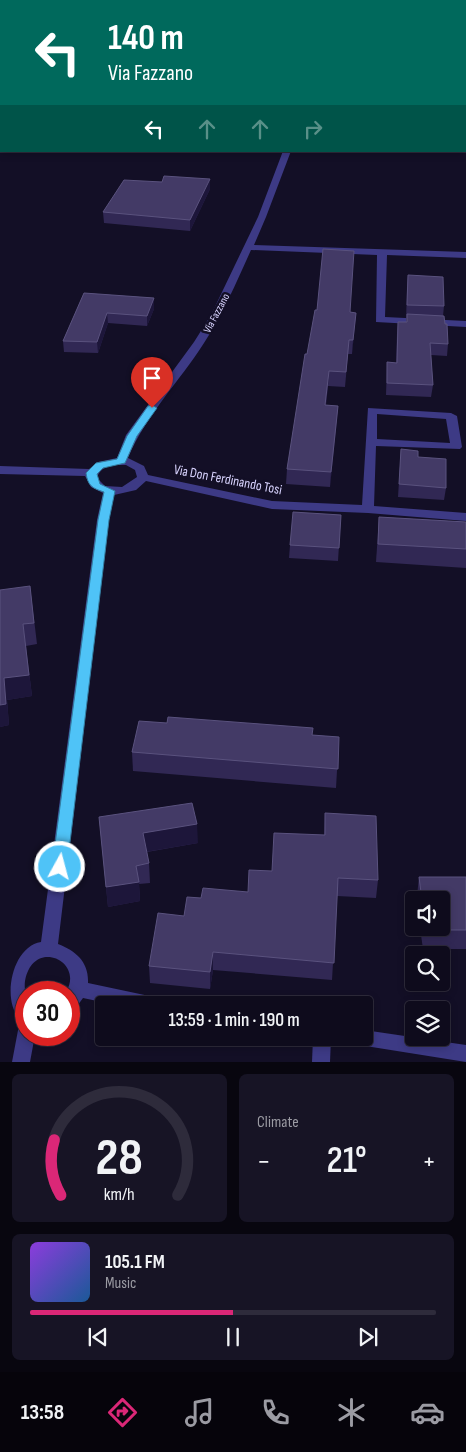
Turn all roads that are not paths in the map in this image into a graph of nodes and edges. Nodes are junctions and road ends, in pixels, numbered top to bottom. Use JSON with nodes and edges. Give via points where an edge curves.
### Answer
{"nodes":[{"id":1,"x":287,"y":152,"type":"edge"},
{"id":2,"x":247,"y":247,"type":"junction"},
{"id":3,"x":382,"y":252,"type":"junction"},
{"id":4,"x":466,"y":255,"type":"edge"},
{"id":5,"x":466,"y":324,"type":"edge"},
{"id":6,"x":371,"y":442,"type":"junction"},
{"id":7,"x":121,"y":461,"type":"junction"},
{"id":8,"x":0,"y":470,"type":"edge"},
{"id":9,"x":92,"y":473,"type":"junction"},
{"id":10,"x":142,"y":477,"type":"junction"},
{"id":11,"x":109,"y":491,"type":"junction"},
{"id":12,"x":368,"y":509,"type":"junction"},
{"id":13,"x":466,"y":517,"type":"edge"},
{"id":14,"x":49,"y":949,"type":"junction"},
{"id":15,"x":79,"y":981,"type":"edge"},
{"id":16,"x":80,"y":997,"type":"edge"},
{"id":17,"x":95,"y":998,"type":"edge"},
{"id":18,"x":15,"y":1010,"type":"edge"},
{"id":19,"x":373,"y":1040,"type":"edge"},
{"id":20,"x":24,"y":1046,"type":"edge"},
{"id":21,"x":322,"y":1046,"type":"edge"},
{"id":22,"x":466,"y":1054,"type":"edge"},
{"id":23,"x":21,"y":1062,"type":"edge"},
{"id":24,"x":321,"y":1062,"type":"edge"}],
"edges":[{"from":1,"to":2,"type":"street","name":"Via Fazzano"},
{"from":2,"to":3,"type":"street"},
{"from":2,"to":7,"type":"street","name":"Via Fazzano","via":[[216,315],[132,436]]},
{"from":3,"to":4,"type":"street"},
{"from":3,"to":5,"type":"street","via":[[380,320]]},
{"from":6,"to":6,"type":"street","via":[[372,410],[451,416],[456,447]]},
{"from":6,"to":12,"type":"street"},
{"from":7,"to":9,"type":"street","via":[[100,465]]},
{"from":7,"to":10,"type":"street","via":[[135,464],[143,472]]},
{"from":8,"to":9,"type":"street"},
{"from":9,"to":11,"type":"street","via":[[96,486]]},
{"from":10,"to":11,"type":"street","via":[[127,489]]},
{"from":10,"to":12,"type":"street","name":"Via Don Ferdinando Tosi","via":[[272,505]]},
{"from":11,"to":14,"type":"street"},
{"from":12,"to":13,"type":"street","name":"Via Don Ferdinando Tosi"},
{"from":14,"to":15,"type":"street","via":[[70,958],[77,967]]},
{"from":14,"to":18,"type":"street","via":[[24,954],[6,972],[3,994]]},
{"from":16,"to":17,"type":"street"},
{"from":19,"to":22,"type":"street"},
{"from":20,"to":23,"type":"street"},
{"from":21,"to":24,"type":"street"}]}
